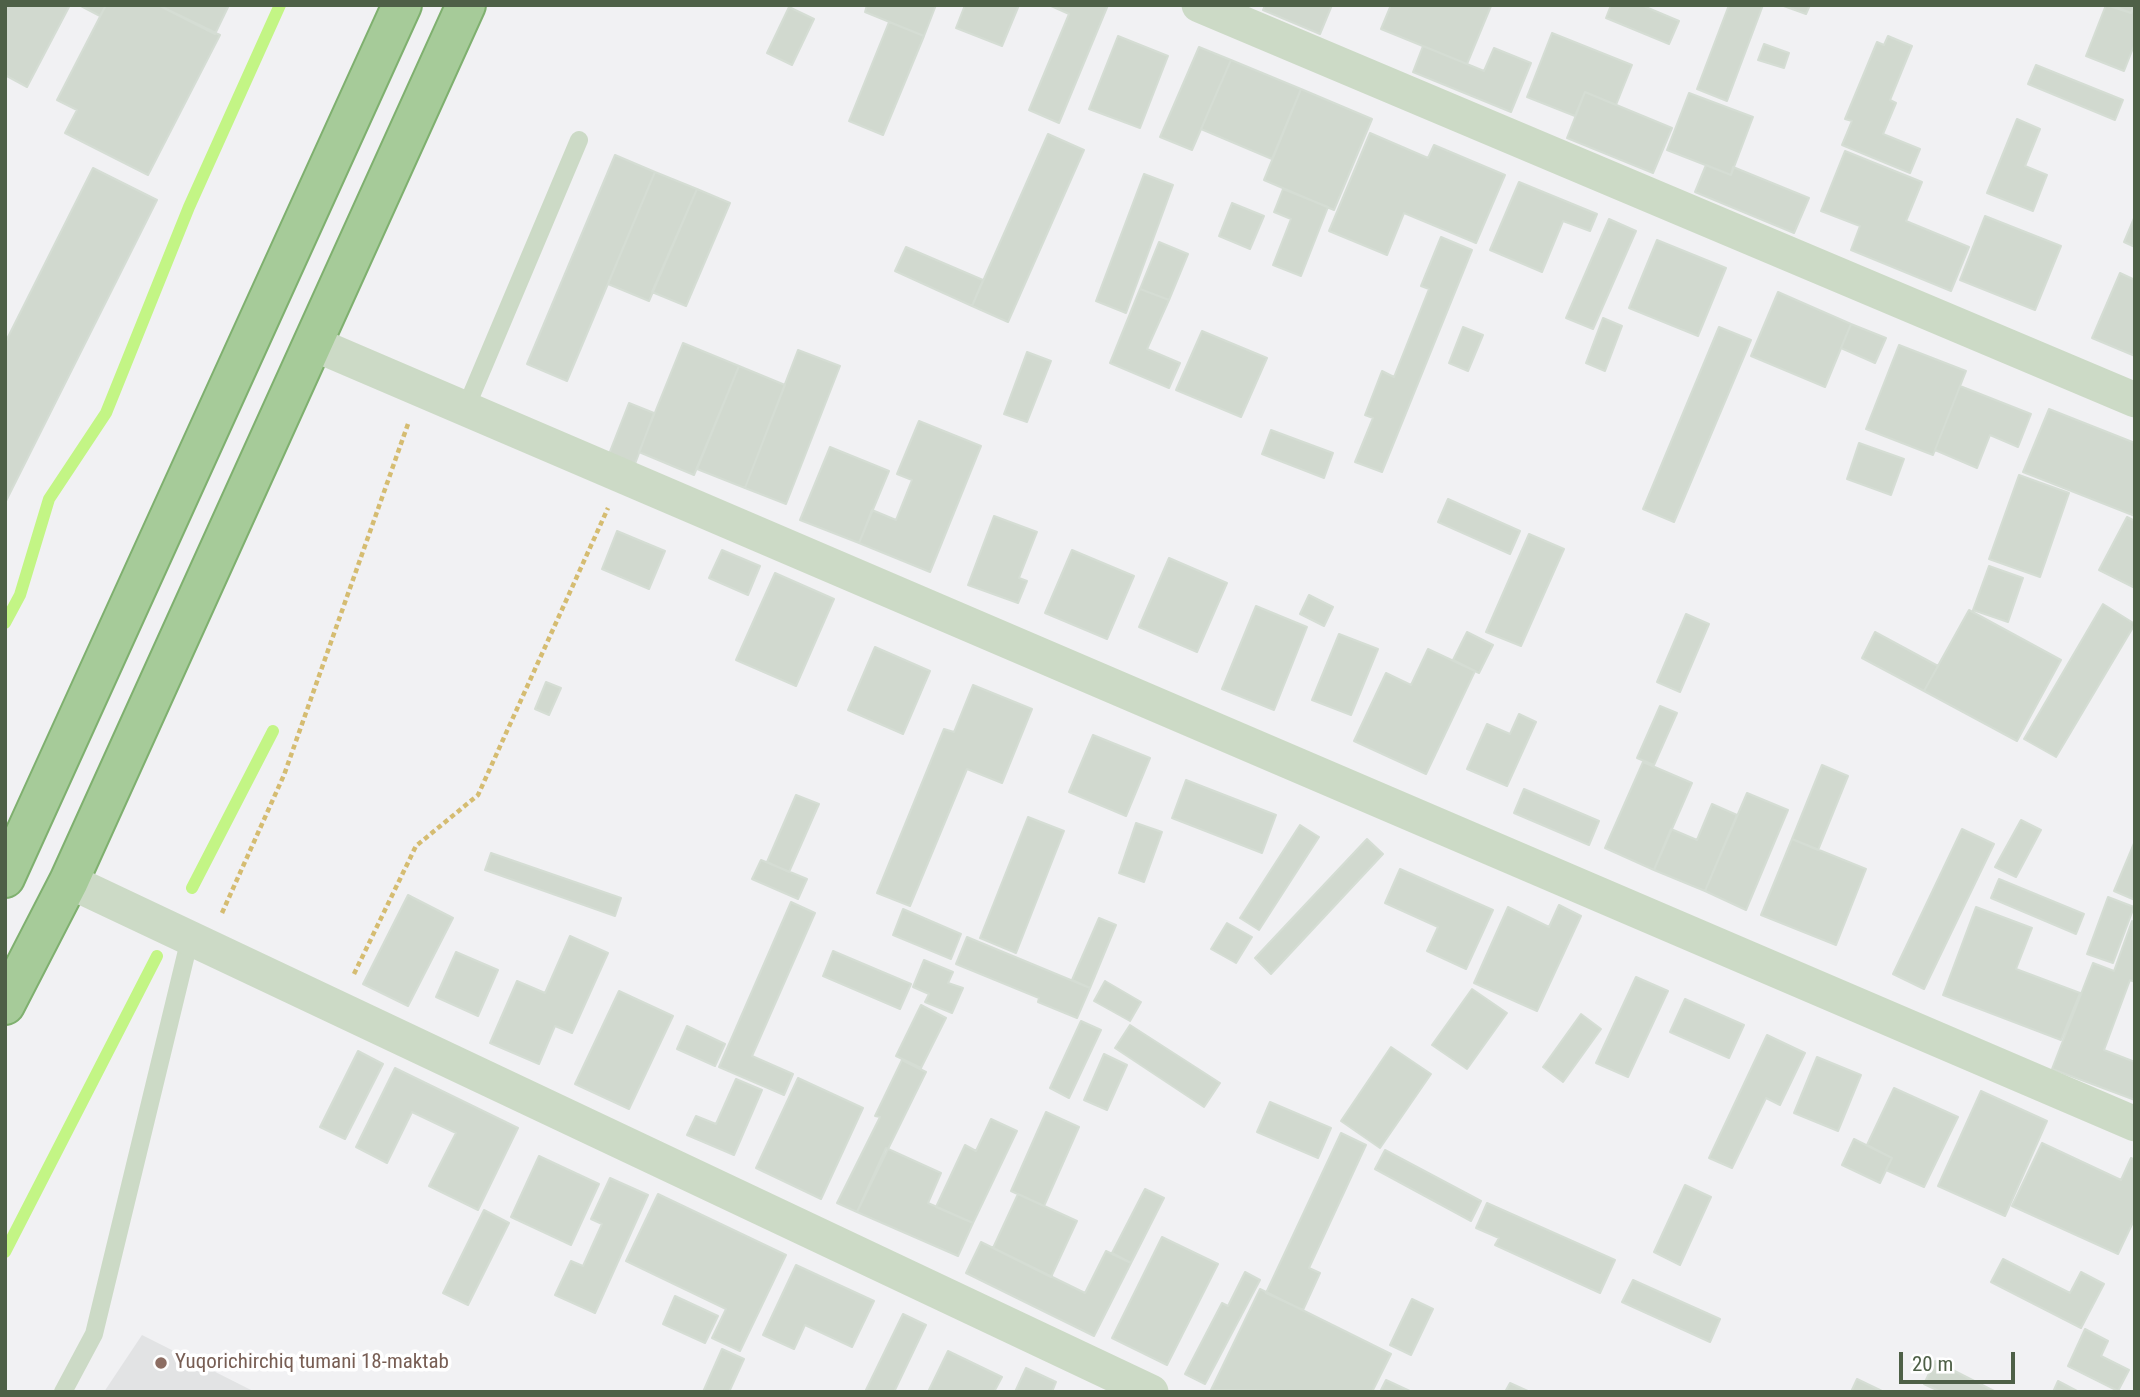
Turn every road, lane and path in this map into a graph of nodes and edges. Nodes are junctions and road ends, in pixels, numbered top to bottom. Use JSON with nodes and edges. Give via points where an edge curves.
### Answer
{"nodes":[{"id":1,"x":402,"y":5,"type":"edge"},
{"id":2,"x":466,"y":5,"type":"edge"},
{"id":3,"x":1199,"y":5,"type":"edge"},
{"id":4,"x":579,"y":140,"type":"dead end"},
{"id":5,"x":313,"y":343,"type":"junction"},
{"id":6,"x":419,"y":390,"type":"junction"},
{"id":7,"x":2135,"y":400,"type":"edge"},
{"id":8,"x":465,"y":410,"type":"junction"},
{"id":9,"x":622,"y":477,"type":"junction"},
{"id":10,"x":5,"y":878,"type":"edge"},
{"id":11,"x":69,"y":881,"type":"junction"},
{"id":12,"x":199,"y":942,"type":"junction"},
{"id":13,"x":5,"y":1005,"type":"edge"},
{"id":14,"x":338,"y":1006,"type":"junction"},
{"id":15,"x":2135,"y":1124,"type":"edge"},
{"id":16,"x":63,"y":1392,"type":"edge"},
{"id":17,"x":1151,"y":1392,"type":"edge"}],
"edges":[{"from":1,"to":10,"type":"highway"},
{"from":2,"to":5,"type":"highway"},
{"from":3,"to":7,"type":"street"},
{"from":4,"to":8,"type":"lane"},
{"from":5,"to":6,"type":"street"},
{"from":5,"to":11,"type":"highway"},
{"from":6,"to":8,"type":"street"},
{"from":6,"to":12,"type":"path","via":[[284,775]]},
{"from":8,"to":9,"type":"street"},
{"from":9,"to":14,"type":"path","via":[[478,795],[416,846]]},
{"from":9,"to":15,"type":"street"},
{"from":11,"to":12,"type":"street"},
{"from":11,"to":13,"type":"highway"},
{"from":12,"to":14,"type":"street"},
{"from":12,"to":16,"type":"lane","via":[[94,1334]]},
{"from":14,"to":17,"type":"street"}]}
